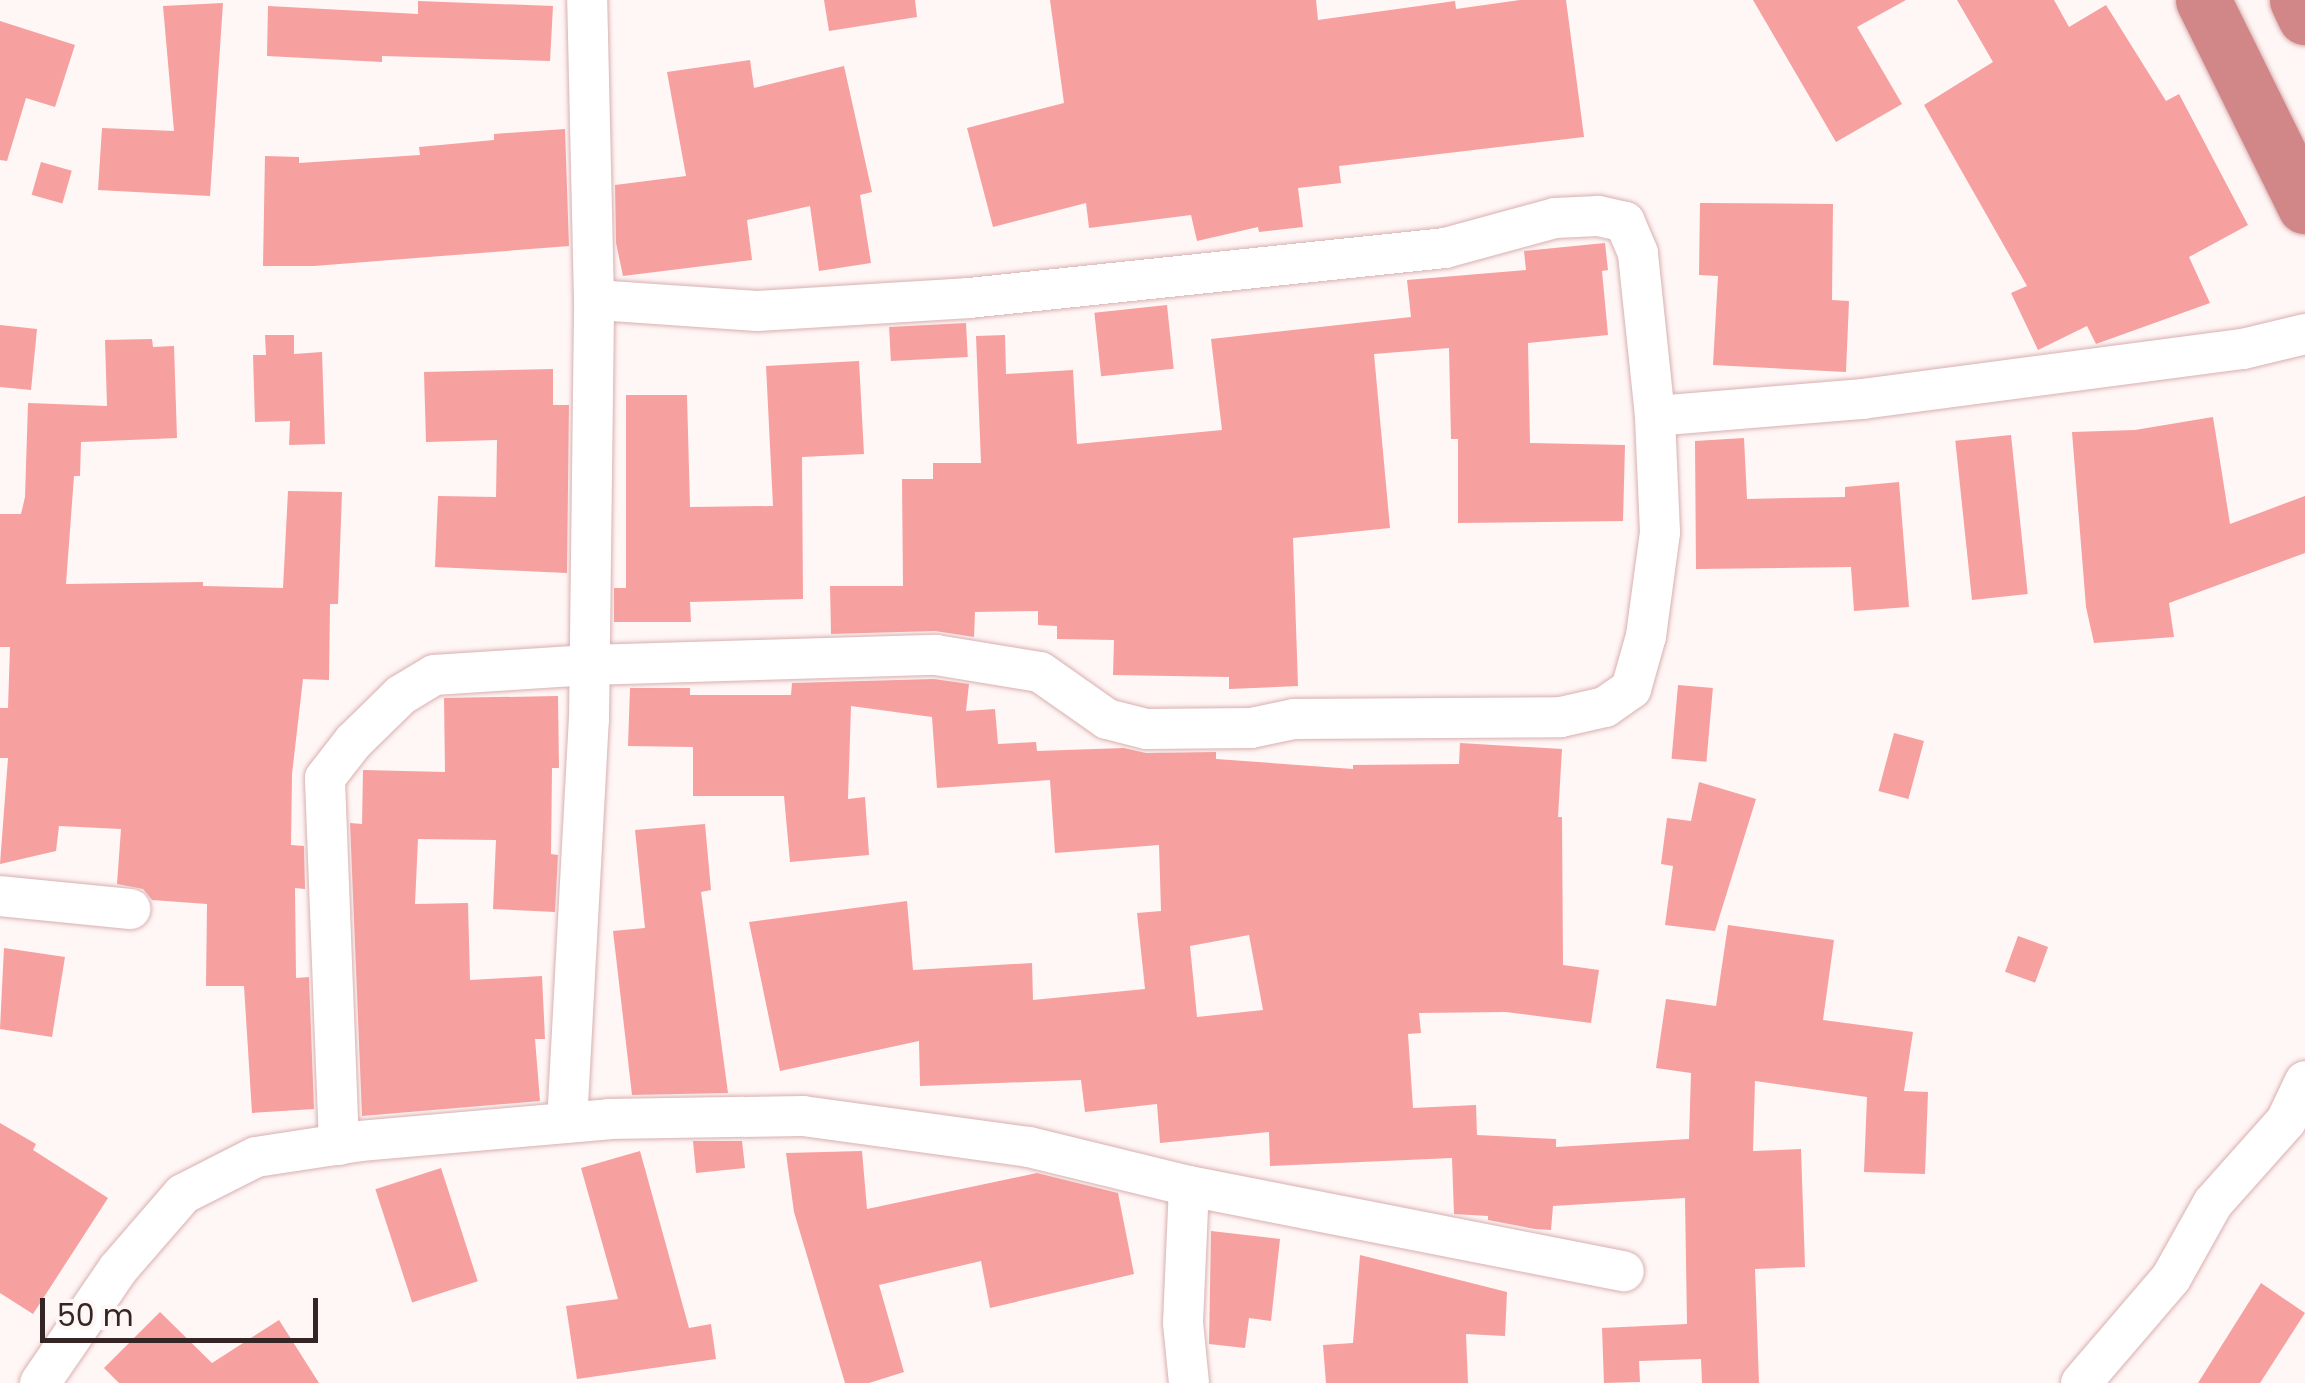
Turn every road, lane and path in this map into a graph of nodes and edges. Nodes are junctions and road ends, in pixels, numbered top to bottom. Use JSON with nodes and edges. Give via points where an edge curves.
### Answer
{"nodes":[{"id":1,"x":587,"y":0,"type":"edge"},
{"id":2,"x":2203,"y":0,"type":"edge"},
{"id":3,"x":2296,"y":0,"type":"edge"},
{"id":4,"x":2305,"y":17,"type":"edge"},
{"id":5,"x":2305,"y":206,"type":"edge"},
{"id":6,"x":594,"y":300,"type":"junction"},
{"id":7,"x":2305,"y":334,"type":"edge"},
{"id":8,"x":1655,"y":416,"type":"junction"},
{"id":9,"x":589,"y":665,"type":"junction"},
{"id":10,"x":0,"y":896,"type":"edge"},
{"id":11,"x":130,"y":909,"type":"dead end"},
{"id":12,"x":2305,"y":1080,"type":"edge"},
{"id":13,"x":567,"y":1123,"type":"junction"},
{"id":14,"x":338,"y":1145,"type":"junction"},
{"id":15,"x":1189,"y":1186,"type":"junction"},
{"id":16,"x":1624,"y":1271,"type":"dead end"},
{"id":17,"x":40,"y":1383,"type":"edge"},
{"id":18,"x":1189,"y":1383,"type":"edge"},
{"id":19,"x":2081,"y":1383,"type":"edge"}],
"edges":[{"from":1,"to":6,"type":"street"},
{"from":2,"to":5,"type":"highway"},
{"from":3,"to":4,"type":"highway"},
{"from":6,"to":8,"type":"street","via":[[757,311],[970,298],[1445,248],[1554,218],[1598,216],[1625,222],[1638,253]]},
{"from":6,"to":9,"type":"street"},
{"from":7,"to":8,"type":"street","via":[[2243,349],[1862,399]]},
{"from":8,"to":9,"type":"street","via":[[1660,532],[1646,636],[1631,689],[1605,707],[1561,717],[1294,719],[1252,728],[1146,729],[1108,720],[1040,672],[936,655]]},
{"from":9,"to":13,"type":"street"},
{"from":9,"to":14,"type":"street","via":[[434,675],[401,694],[324,778]]},
{"from":10,"to":11,"type":"street"},
{"from":12,"to":19,"type":"street","via":[[2286,1121],[2213,1203],[2171,1278]]},
{"from":13,"to":14,"type":"street"},
{"from":13,"to":15,"type":"street","via":[[802,1116],[1029,1147]]},
{"from":14,"to":17,"type":"street","via":[[256,1157],[184,1194],[118,1269]]},
{"from":15,"to":16,"type":"street"},
{"from":15,"to":18,"type":"street"}]}
